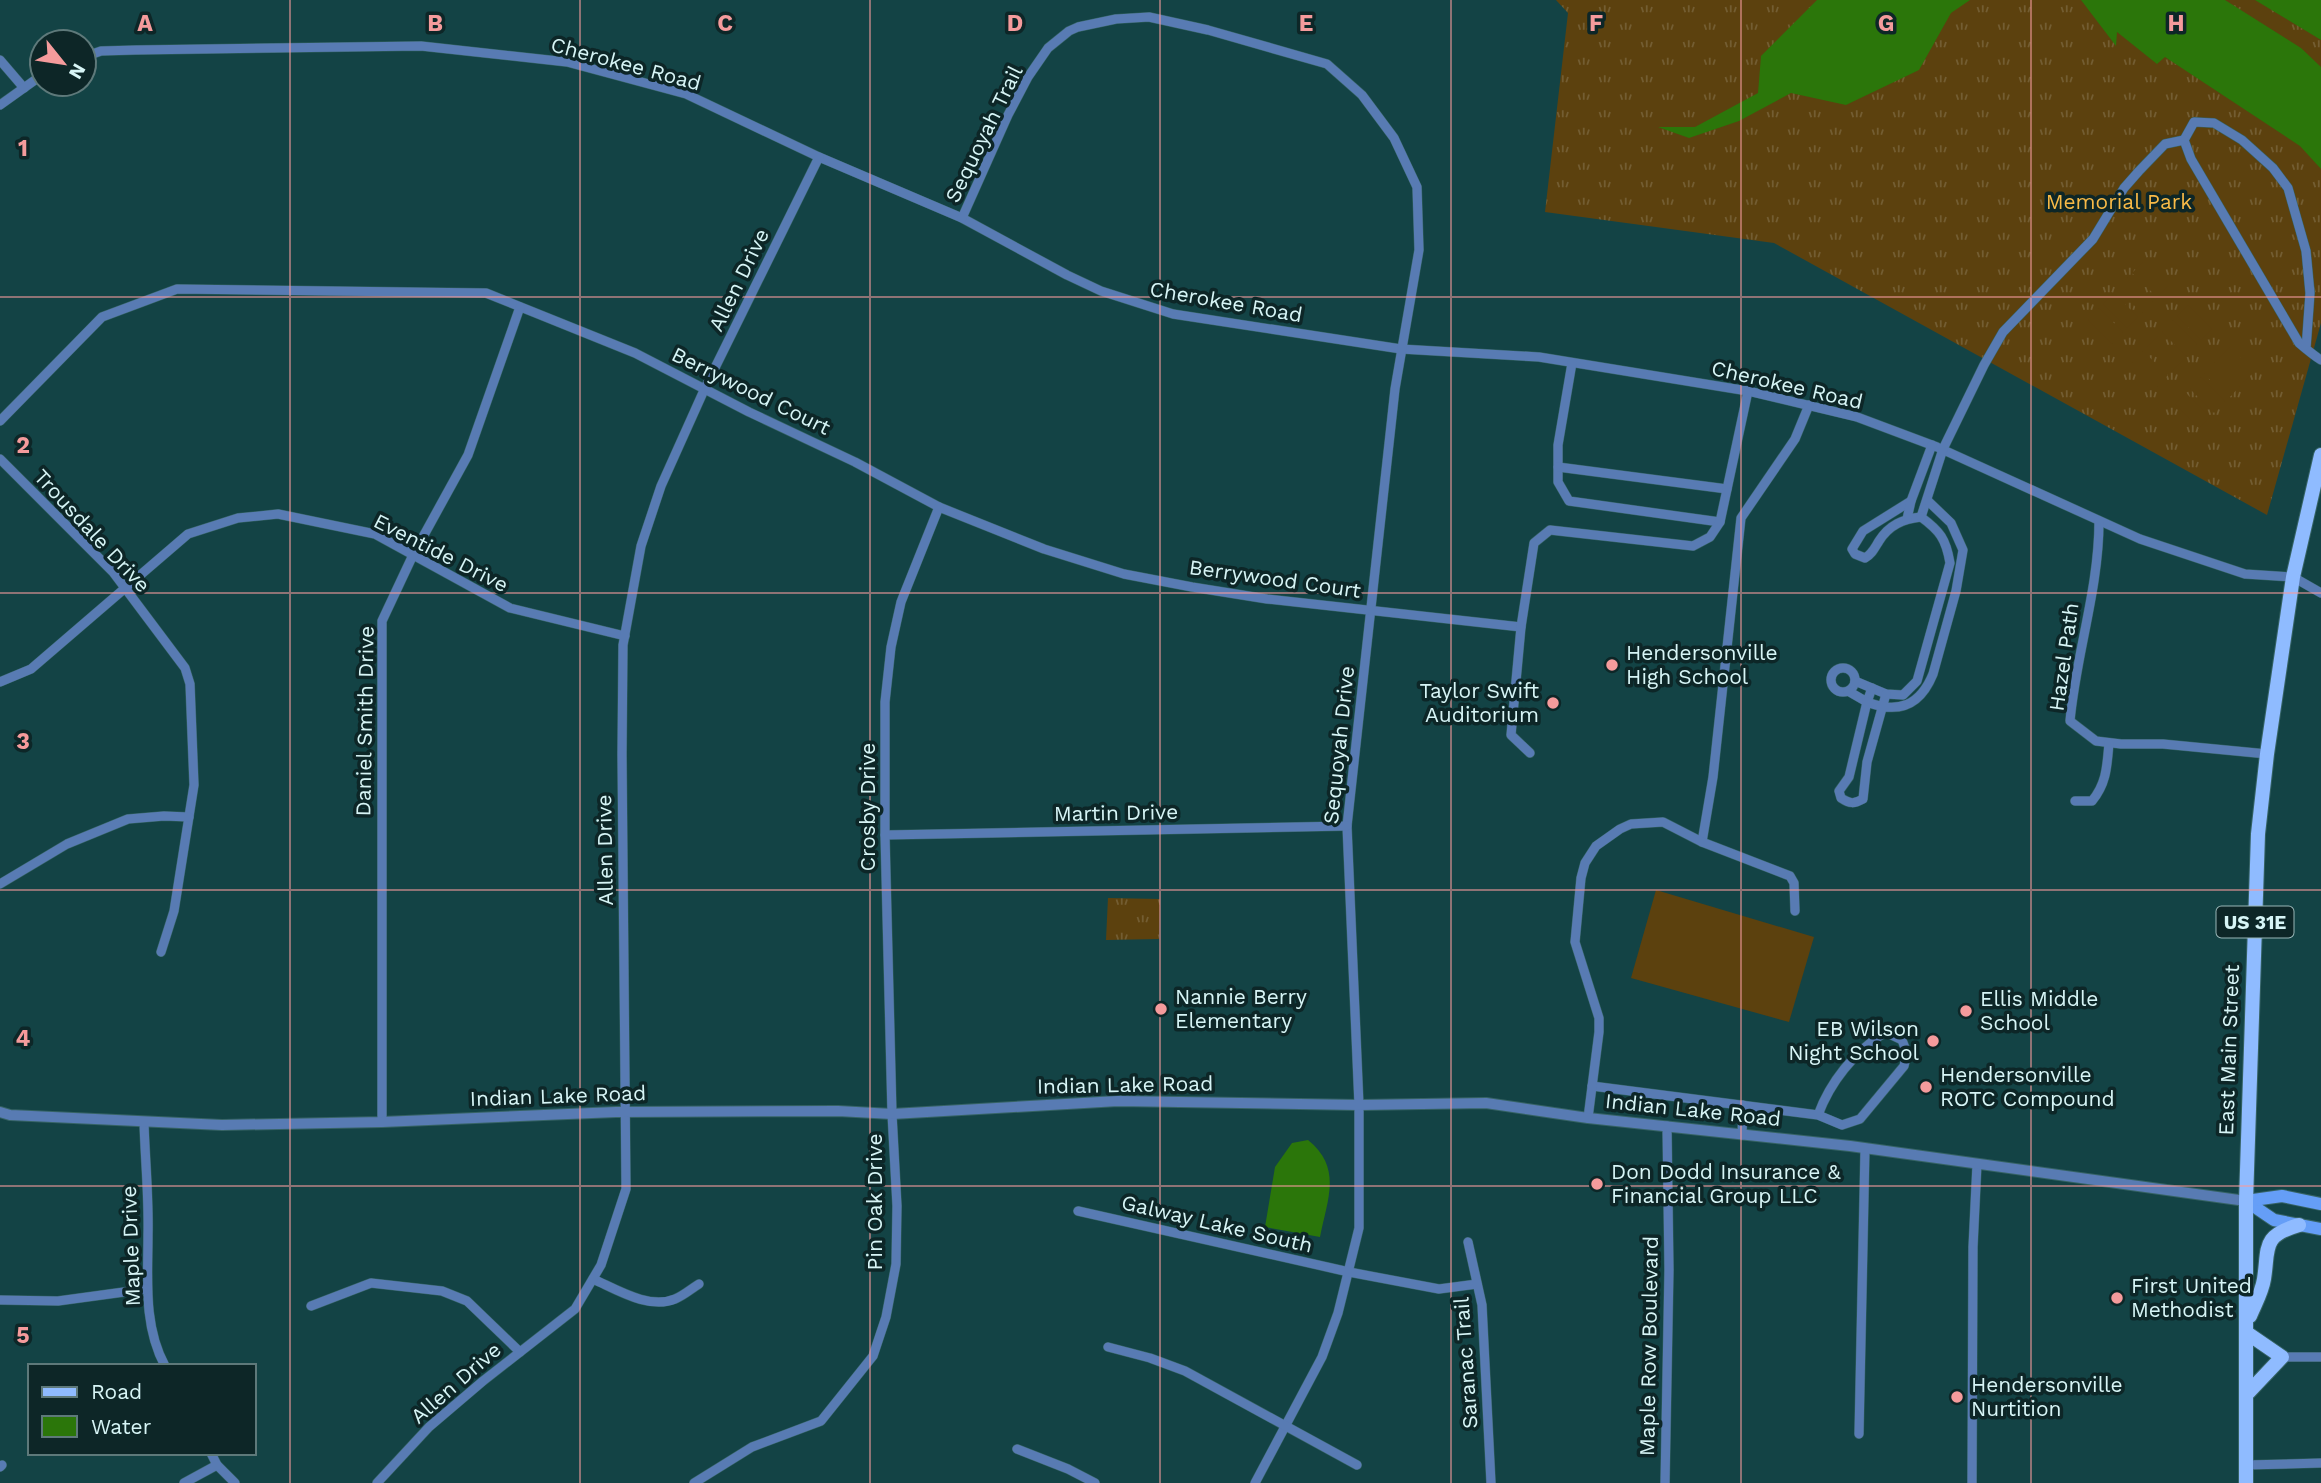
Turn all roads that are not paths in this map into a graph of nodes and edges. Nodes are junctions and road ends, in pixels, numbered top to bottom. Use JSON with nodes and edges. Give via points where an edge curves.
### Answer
{"nodes":[{"id":1,"x":98,"y":52,"type":"edge"},
{"id":2,"x":0,"y":60,"type":"edge"},
{"id":3,"x":28,"y":85,"type":"edge"},
{"id":4,"x":24,"y":88,"type":"junction"},
{"id":5,"x":0,"y":104,"type":"edge"},
{"id":6,"x":2184,"y":139,"type":"junction"},
{"id":7,"x":819,"y":157,"type":"junction"},
{"id":8,"x":962,"y":218,"type":"junction"},
{"id":9,"x":520,"y":307,"type":"junction"},
{"id":10,"x":1401,"y":349,"type":"junction"},
{"id":11,"x":2306,"y":349,"type":"junction"},
{"id":12,"x":2321,"y":360,"type":"edge"},
{"id":13,"x":1573,"y":363,"type":"junction"},
{"id":14,"x":705,"y":388,"type":"junction"},
{"id":15,"x":1395,"y":389,"type":"joint"},
{"id":16,"x":1748,"y":391,"type":"junction"},
{"id":17,"x":1809,"y":405,"type":"junction"},
{"id":18,"x":0,"y":421,"type":"edge"},
{"id":19,"x":1932,"y":445,"type":"junction"},
{"id":20,"x":1943,"y":449,"type":"junction"},
{"id":21,"x":2321,"y":455,"type":"edge"},
{"id":22,"x":0,"y":458,"type":"edge"},
{"id":23,"x":1558,"y":467,"type":"junction"},
{"id":24,"x":1727,"y":489,"type":"junction"},
{"id":25,"x":1910,"y":501,"type":"junction"},
{"id":26,"x":1928,"y":501,"type":"junction"},
{"id":27,"x":939,"y":508,"type":"junction"},
{"id":28,"x":1921,"y":517,"type":"junction"},
{"id":29,"x":1907,"y":519,"type":"junction"},
{"id":30,"x":1720,"y":522,"type":"junction"},
{"id":31,"x":2099,"y":522,"type":"junction"},
{"id":32,"x":1962,"y":554,"type":"junction"},
{"id":33,"x":413,"y":555,"type":"junction"},
{"id":34,"x":1949,"y":556,"type":"junction"},
{"id":35,"x":2293,"y":577,"type":"junction"},
{"id":36,"x":125,"y":588,"type":"junction"},
{"id":37,"x":2321,"y":593,"type":"edge"},
{"id":38,"x":1942,"y":595,"type":"junction"},
{"id":39,"x":1954,"y":597,"type":"junction"},
{"id":40,"x":1371,"y":610,"type":"junction"},
{"id":41,"x":1521,"y":627,"type":"junction"},
{"id":42,"x":625,"y":636,"type":"junction"},
{"id":43,"x":1927,"y":650,"type":"junction"},
{"id":44,"x":1939,"y":652,"type":"junction"},
{"id":45,"x":0,"y":681,"type":"edge"},
{"id":46,"x":1855,"y":681,"type":"junction"},
{"id":47,"x":1872,"y":688,"type":"junction"},
{"id":48,"x":1848,"y":691,"type":"junction"},
{"id":49,"x":1886,"y":694,"type":"junction"},
{"id":50,"x":1867,"y":702,"type":"junction"},
{"id":51,"x":1881,"y":708,"type":"junction"},
{"id":52,"x":2109,"y":743,"type":"junction"},
{"id":53,"x":1530,"y":753,"type":"dead end"},
{"id":54,"x":2267,"y":754,"type":"junction"},
{"id":55,"x":2075,"y":801,"type":"dead end"},
{"id":56,"x":189,"y":817,"type":"junction"},
{"id":57,"x":1347,"y":827,"type":"junction"},
{"id":58,"x":885,"y":835,"type":"junction"},
{"id":59,"x":1702,"y":842,"type":"junction"},
{"id":60,"x":0,"y":884,"type":"edge"},
{"id":61,"x":1795,"y":911,"type":"dead end"},
{"id":62,"x":161,"y":952,"type":"dead end"},
{"id":63,"x":1592,"y":1086,"type":"junction"},
{"id":64,"x":1359,"y":1105,"type":"junction"},
{"id":65,"x":1743,"y":1105,"type":"junction"},
{"id":66,"x":0,"y":1112,"type":"edge"},
{"id":67,"x":625,"y":1112,"type":"junction"},
{"id":68,"x":892,"y":1114,"type":"junction"},
{"id":69,"x":1818,"y":1115,"type":"junction"},
{"id":70,"x":1588,"y":1118,"type":"junction"},
{"id":71,"x":144,"y":1122,"type":"junction"},
{"id":72,"x":382,"y":1122,"type":"junction"},
{"id":73,"x":1667,"y":1126,"type":"junction"},
{"id":74,"x":1742,"y":1135,"type":"junction"},
{"id":75,"x":1865,"y":1149,"type":"junction"},
{"id":76,"x":1977,"y":1164,"type":"junction"},
{"id":77,"x":2246,"y":1201,"type":"junction"},
{"id":78,"x":2321,"y":1203,"type":"edge"},
{"id":79,"x":1078,"y":1211,"type":"dead end"},
{"id":80,"x":2299,"y":1225,"type":"junction"},
{"id":81,"x":2321,"y":1229,"type":"edge"},
{"id":82,"x":1468,"y":1242,"type":"dead end"},
{"id":83,"x":1349,"y":1272,"type":"junction"},
{"id":84,"x":593,"y":1279,"type":"junction"},
{"id":85,"x":699,"y":1284,"type":"dead end"},
{"id":86,"x":1477,"y":1284,"type":"junction"},
{"id":87,"x":146,"y":1289,"type":"junction"},
{"id":88,"x":0,"y":1300,"type":"edge"},
{"id":89,"x":311,"y":1306,"type":"dead end"},
{"id":90,"x":2247,"y":1326,"type":"junction"},
{"id":91,"x":1108,"y":1347,"type":"dead end"},
{"id":92,"x":520,"y":1352,"type":"junction"},
{"id":93,"x":2282,"y":1357,"type":"junction"},
{"id":94,"x":2321,"y":1357,"type":"edge"},
{"id":95,"x":164,"y":1364,"type":"edge"},
{"id":96,"x":2246,"y":1395,"type":"junction"},
{"id":97,"x":1287,"y":1425,"type":"junction"},
{"id":98,"x":1859,"y":1434,"type":"dead end"},
{"id":99,"x":1017,"y":1450,"type":"dead end"},
{"id":100,"x":212,"y":1455,"type":"edge"},
{"id":101,"x":2321,"y":1463,"type":"edge"},
{"id":102,"x":217,"y":1465,"type":"junction"},
{"id":103,"x":1357,"y":1465,"type":"dead end"},
{"id":104,"x":2246,"y":1465,"type":"junction"},
{"id":105,"x":184,"y":1483,"type":"edge"},
{"id":106,"x":235,"y":1483,"type":"edge"},
{"id":107,"x":377,"y":1483,"type":"edge"},
{"id":108,"x":694,"y":1483,"type":"edge"},
{"id":109,"x":1095,"y":1483,"type":"edge"},
{"id":110,"x":1255,"y":1483,"type":"edge"},
{"id":111,"x":1491,"y":1483,"type":"edge"},
{"id":112,"x":1665,"y":1483,"type":"edge"},
{"id":113,"x":1972,"y":1483,"type":"edge"},
{"id":114,"x":2246,"y":1483,"type":"edge"}],
"edges":[{"from":1,"to":7,"type":"street","name":"Cherokee Road","via":[[421,46],[567,62],[686,94]]},
{"from":2,"to":4,"type":"street"},
{"from":3,"to":4,"type":"street"},
{"from":4,"to":5,"type":"street"},
{"from":6,"to":11,"type":"street","via":[[2269,294]]},
{"from":6,"to":11,"type":"street","via":[[2194,122],[2214,122],[2242,140],[2288,188],[2306,251],[2310,293]]},
{"from":6,"to":20,"type":"street","via":[[2165,144],[2139,170],[2093,239],[2003,332]]},
{"from":7,"to":8,"type":"street","name":"Cherokee Road"},
{"from":7,"to":14,"type":"street","name":"Allen Drive"},
{"from":8,"to":10,"type":"street","name":"Cherokee Road","via":[[1067,275],[1136,304],[1172,314]]},
{"from":8,"to":10,"type":"street","name":"Sequoyah Trail","via":[[1028,77],[1048,48],[1078,27],[1108,20],[1172,20],[1327,64],[1362,95],[1394,138],[1417,187],[1419,250]]},
{"from":9,"to":14,"type":"street","name":"Berrywood Court","via":[[635,353]]},
{"from":9,"to":18,"type":"street","name":"Berrywood Court","via":[[486,293],[177,289],[102,317]]},
{"from":9,"to":33,"type":"street","name":"Daniel Smith Drive","via":[[468,455]]},
{"from":10,"to":13,"type":"street","name":"Cherokee Road"},
{"from":10,"to":15,"type":"street","name":"Sequoyah Trail"},
{"from":11,"to":12,"type":"street"},
{"from":13,"to":16,"type":"street","name":"Cherokee Road"},
{"from":13,"to":23,"type":"street"},
{"from":14,"to":27,"type":"street","name":"Berrywood Court"},
{"from":14,"to":42,"type":"street","name":"Allen Drive","via":[[641,547]]},
{"from":15,"to":40,"type":"street","name":"Sequoyah Drive"},
{"from":16,"to":17,"type":"street","name":"Cherokee Road"},
{"from":16,"to":24,"type":"street"},
{"from":17,"to":19,"type":"street","name":"Cherokee Road"},
{"from":17,"to":59,"type":"street","via":[[1795,439],[1741,518]]},
{"from":19,"to":20,"type":"street","name":"Cherokee Road"},
{"from":19,"to":25,"type":"street"},
{"from":20,"to":26,"type":"street"},
{"from":20,"to":31,"type":"street","name":"Cherokee Road"},
{"from":21,"to":35,"type":"main road","name":"East Main Street","number":"US 31E"},
{"from":22,"to":36,"type":"street","name":"Trousdale Drive"},
{"from":23,"to":24,"type":"street"},
{"from":23,"to":30,"type":"street","via":[[1558,482],[1569,501]]},
{"from":24,"to":30,"type":"street"},
{"from":25,"to":29,"type":"street"},
{"from":25,"to":29,"type":"street","via":[[1863,531],[1852,548],[1855,554],[1865,558],[1872,554],[1887,531]]},
{"from":26,"to":28,"type":"street"},
{"from":26,"to":32,"type":"street","via":[[1951,523]]},
{"from":27,"to":40,"type":"street","name":"Berrywood Court","via":[[1124,574],[1267,599]]},
{"from":27,"to":58,"type":"street","name":"Crosby Drive","via":[[901,602],[891,647],[885,702]]},
{"from":28,"to":29,"type":"street"},
{"from":28,"to":34,"type":"street","via":[[1935,528]]},
{"from":30,"to":41,"type":"street","via":[[1710,537],[1693,546],[1550,530],[1534,543]]},
{"from":31,"to":35,"type":"street","name":"Cherokee Road","via":[[2245,574]]},
{"from":31,"to":52,"type":"street","name":"Hazel Path","via":[[2099,553],[2070,721],[2096,741]]},
{"from":32,"to":34,"type":"street"},
{"from":32,"to":39,"type":"street"},
{"from":33,"to":36,"type":"street","name":"Eventide Drive","via":[[374,534],[290,516],[238,518],[188,534]]},
{"from":33,"to":42,"type":"street","name":"Eventide Drive","via":[[510,608]]},
{"from":33,"to":72,"type":"street","name":"Daniel Smith Drive","via":[[382,621],[381,634]]},
{"from":34,"to":38,"type":"street"},
{"from":35,"to":37,"type":"street"},
{"from":35,"to":54,"type":"main road","name":"East Main Street","number":"US 31E"},
{"from":36,"to":45,"type":"street","name":"Eventide Drive","via":[[31,669]]},
{"from":36,"to":56,"type":"street","name":"Trousdale Drive","via":[[186,668],[194,774]]},
{"from":38,"to":39,"type":"street"},
{"from":38,"to":43,"type":"street"},
{"from":39,"to":44,"type":"street"},
{"from":40,"to":41,"type":"street","name":"Berrywood Court"},
{"from":40,"to":57,"type":"street","name":"Sequoyah Drive"},
{"from":41,"to":53,"type":"street","via":[[1511,735]]},
{"from":42,"to":67,"type":"street","name":"Allen Drive"},
{"from":43,"to":44,"type":"street"},
{"from":43,"to":49,"type":"street","via":[[1917,681],[1903,695]]},
{"from":44,"to":51,"type":"street","via":[[1929,684],[1915,702]]},
{"from":46,"to":47,"type":"street"},
{"from":46,"to":48,"type":"street"},
{"from":46,"to":48,"type":"street","via":[[1848,669],[1834,672],[1834,687]]},
{"from":47,"to":49,"type":"street"},
{"from":47,"to":50,"type":"street"},
{"from":48,"to":50,"type":"street"},
{"from":49,"to":51,"type":"street"},
{"from":50,"to":51,"type":"street"},
{"from":50,"to":51,"type":"street","via":[[1849,777],[1839,791],[1848,803],[1863,799]]},
{"from":52,"to":54,"type":"street","name":"Hazel Path"},
{"from":52,"to":55,"type":"street","via":[[2106,779],[2100,792],[2092,801]]},
{"from":54,"to":77,"type":"main road","name":"East Main Street","number":"US 31E","via":[[2258,834]]},
{"from":56,"to":60,"type":"street","via":[[128,818],[67,844]]},
{"from":56,"to":62,"type":"street","name":"Trousdale Drive","via":[[174,911]]},
{"from":57,"to":58,"type":"street","name":"Martin Drive"},
{"from":57,"to":64,"type":"street","name":"Sequoyah Drive"},
{"from":58,"to":68,"type":"street","name":"Crosby Drive"},
{"from":59,"to":61,"type":"street","via":[[1790,876]]},
{"from":59,"to":63,"type":"street","via":[[1663,822],[1631,824],[1595,846],[1585,863],[1574,942],[1599,1018]]},
{"from":63,"to":65,"type":"street"},
{"from":63,"to":70,"type":"street"},
{"from":64,"to":68,"type":"street","name":"Indian Lake Road","via":[[1118,1101]]},
{"from":64,"to":70,"type":"street","name":"Indian Lake Road","via":[[1486,1103]]},
{"from":64,"to":83,"type":"street","name":"Sequoyah Drive","via":[[1359,1228]]},
{"from":65,"to":69,"type":"street"},
{"from":65,"to":74,"type":"street"},
{"from":66,"to":71,"type":"street","name":"Indian Lake Road"},
{"from":67,"to":68,"type":"street","name":"Indian Lake Road"},
{"from":67,"to":72,"type":"street","name":"Indian Lake Road"},
{"from":67,"to":84,"type":"street","name":"Allen Drive","via":[[626,1189]]},
{"from":68,"to":108,"type":"street","name":"Pin Oak Drive","via":[[896,1264],[873,1356],[821,1421],[752,1447]]},
{"from":69,"to":69,"type":"street","via":[[1842,1125],[1860,1119],[1904,1066],[1907,1053],[1902,1040],[1885,1032],[1872,1041],[1827,1091]]},
{"from":70,"to":73,"type":"street","name":"Indian Lake Road"},
{"from":71,"to":72,"type":"street","name":"Indian Lake Road"},
{"from":71,"to":87,"type":"street","name":"Maple Drive"},
{"from":73,"to":74,"type":"street","name":"Indian Lake Road"},
{"from":73,"to":112,"type":"street","name":"Maple Row Boulevard"},
{"from":74,"to":75,"type":"street","name":"Indian Lake Road"},
{"from":75,"to":76,"type":"street","name":"Indian Lake Road"},
{"from":75,"to":98,"type":"street"},
{"from":76,"to":77,"type":"street","name":"Indian Lake Road"},
{"from":76,"to":113,"type":"street"},
{"from":77,"to":78,"type":"main road","via":[[2282,1196]]},
{"from":77,"to":80,"type":"main road","via":[[2274,1220]]},
{"from":77,"to":90,"type":"main road","name":"East Main Street","number":"US 31E"},
{"from":79,"to":83,"type":"street","name":"Galway Lake South"},
{"from":80,"to":81,"type":"main road"},
{"from":80,"to":90,"type":"main road","via":[[2283,1229],[2271,1240],[2261,1290]]},
{"from":82,"to":86,"type":"street","name":"Saranac Trail"},
{"from":83,"to":86,"type":"street","name":"Galway Lake South","via":[[1439,1289]]},
{"from":83,"to":97,"type":"street","name":"Sequoyah Drive","via":[[1322,1357]]},
{"from":84,"to":85,"type":"street","via":[[656,1301],[673,1300]]},
{"from":84,"to":92,"type":"street","name":"Allen Drive","via":[[575,1308]]},
{"from":86,"to":111,"type":"street","name":"Saranac Trail","via":[[1482,1305]]},
{"from":87,"to":88,"type":"street","via":[[58,1301]]},
{"from":87,"to":95,"type":"street","name":"Maple Drive","via":[[155,1348]]},
{"from":89,"to":92,"type":"street","via":[[371,1283],[442,1291],[467,1301]]},
{"from":90,"to":93,"type":"main road"},
{"from":90,"to":96,"type":"main road","name":"East Main Street","number":"US 31E"},
{"from":91,"to":97,"type":"street","via":[[1185,1371]]},
{"from":92,"to":107,"type":"street","name":"Allen Drive","via":[[429,1427]]},
{"from":93,"to":94,"type":"street"},
{"from":93,"to":96,"type":"main road"},
{"from":96,"to":104,"type":"main road","name":"East Main Street","number":"US 31E"},
{"from":97,"to":103,"type":"street"},
{"from":97,"to":110,"type":"street","name":"Sequoyah Drive"},
{"from":99,"to":109,"type":"street"},
{"from":100,"to":102,"type":"street"},
{"from":101,"to":104,"type":"street"},
{"from":102,"to":105,"type":"street"},
{"from":102,"to":106,"type":"street"},
{"from":104,"to":114,"type":"main road","name":"East Main Street","number":"US 31E"}]}
